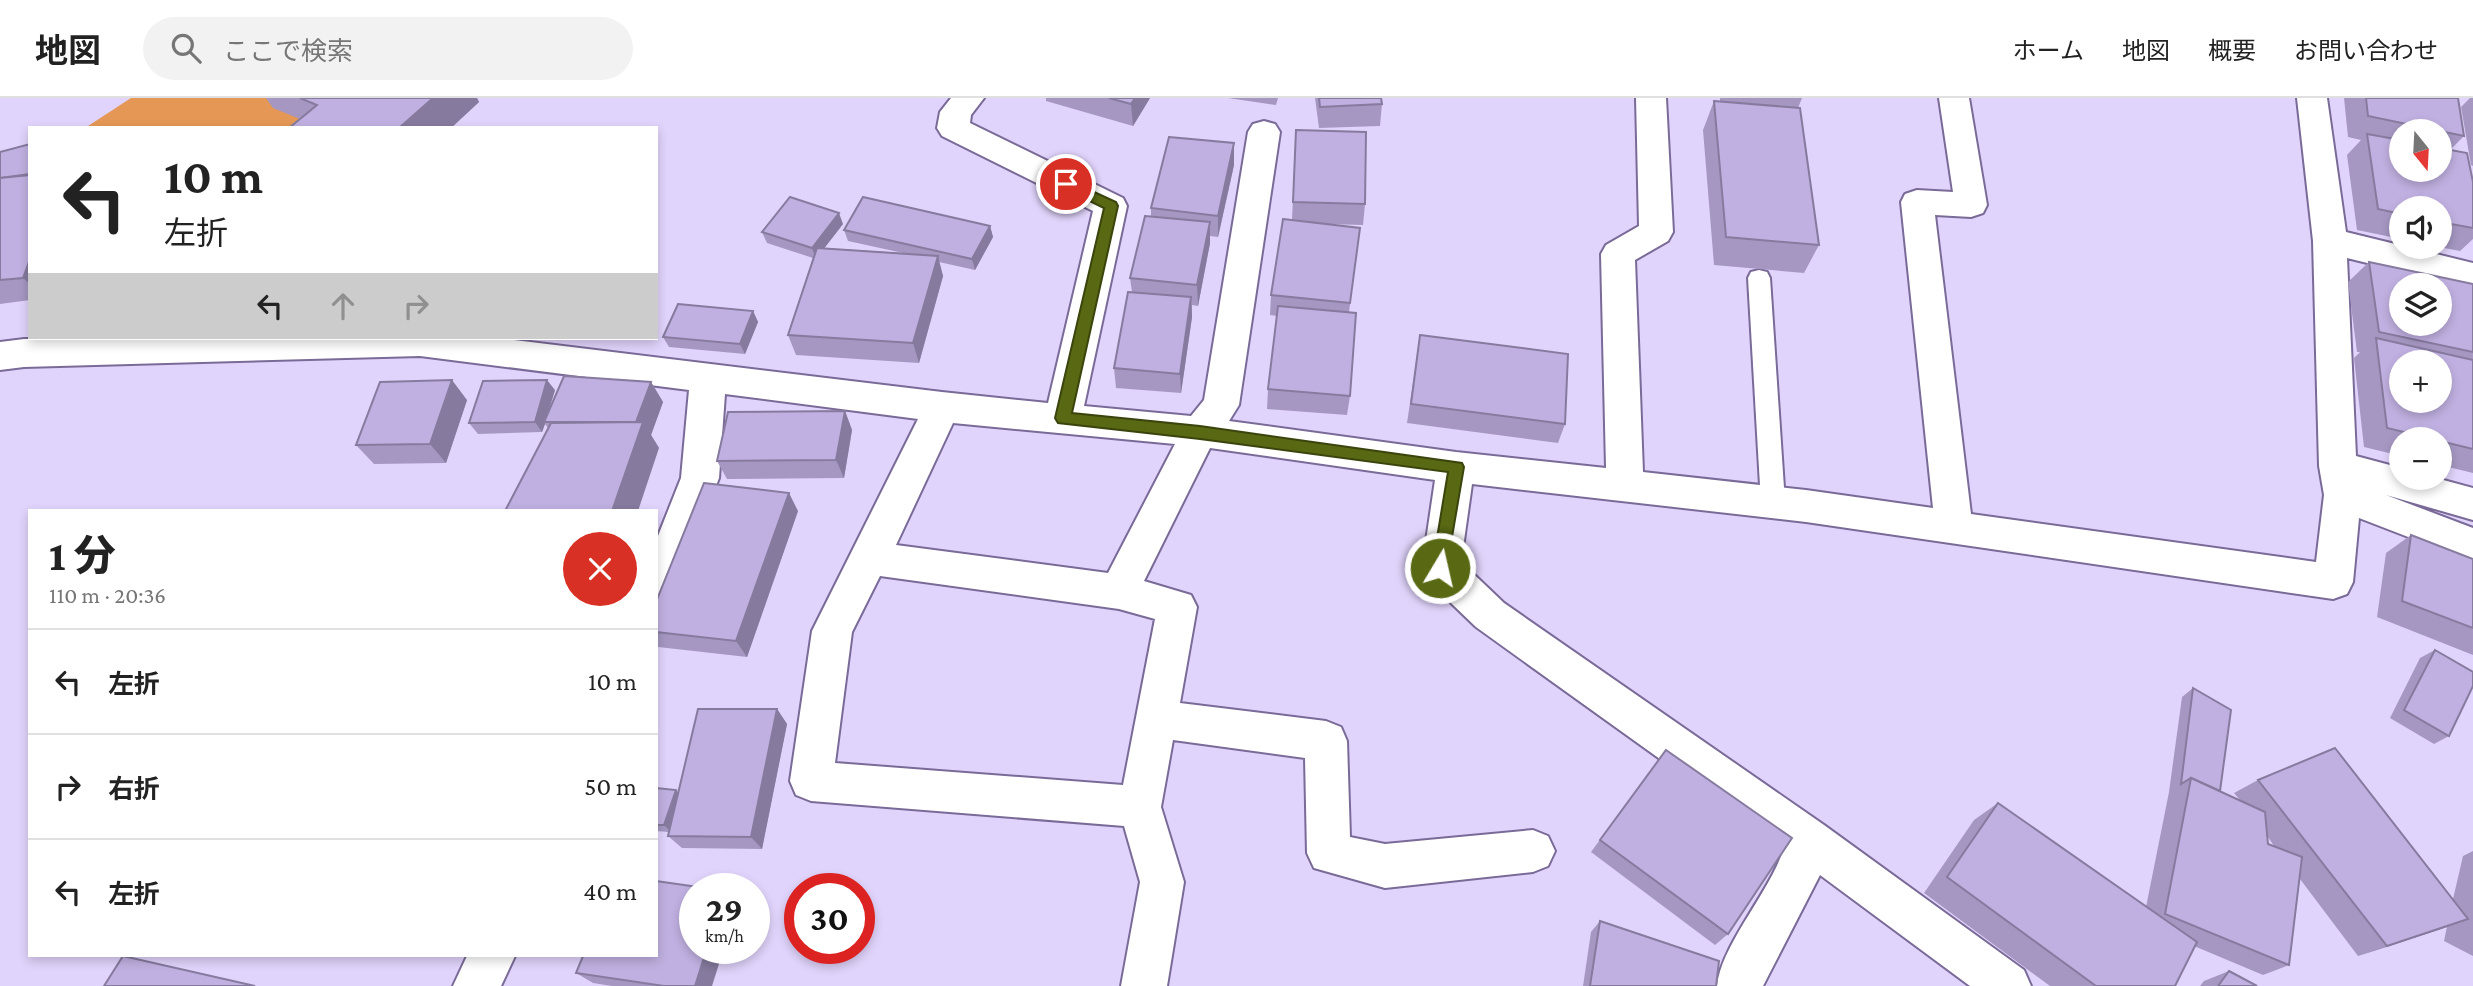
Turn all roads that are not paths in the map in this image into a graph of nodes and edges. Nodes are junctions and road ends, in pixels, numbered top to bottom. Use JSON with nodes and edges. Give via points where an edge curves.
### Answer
{"nodes":[{"id":1,"x":969,"y":98,"type":"edge"},
{"id":2,"x":1651,"y":98,"type":"edge"},
{"id":3,"x":1955,"y":98,"type":"edge"},
{"id":4,"x":2312,"y":98,"type":"edge"},
{"id":5,"x":1264,"y":132,"type":"dead end"},
{"id":6,"x":2330,"y":241,"type":"junction"},
{"id":7,"x":2473,"y":276,"type":"edge"},
{"id":8,"x":1759,"y":278,"type":"dead end"},
{"id":9,"x":0,"y":356,"type":"edge"},
{"id":10,"x":708,"y":379,"type":"junction"},
{"id":11,"x":942,"y":407,"type":"junction"},
{"id":12,"x":1063,"y":418,"type":"junction"},
{"id":13,"x":1200,"y":432,"type":"junction"},
{"id":14,"x":1456,"y":467,"type":"junction"},
{"id":15,"x":2341,"y":481,"type":"junction"},
{"id":16,"x":1625,"y":486,"type":"junction"},
{"id":17,"x":1773,"y":503,"type":"junction"},
{"id":18,"x":2473,"y":504,"type":"edge"},
{"id":19,"x":1954,"y":527,"type":"junction"},
{"id":20,"x":2473,"y":545,"type":"edge"},
{"id":21,"x":870,"y":558,"type":"junction"},
{"id":22,"x":658,"y":586,"type":"edge"},
{"id":23,"x":1119,"y":592,"type":"junction"},
{"id":24,"x":1157,"y":719,"type":"junction"},
{"id":25,"x":1140,"y":807,"type":"junction"},
{"id":26,"x":1809,"y":840,"type":"junction"},
{"id":27,"x":1533,"y":851,"type":"dead end"},
{"id":28,"x":491,"y":957,"type":"edge"},
{"id":29,"x":476,"y":986,"type":"edge"},
{"id":30,"x":1144,"y":986,"type":"edge"},
{"id":31,"x":1740,"y":986,"type":"edge"},
{"id":32,"x":2008,"y":986,"type":"edge"}],
"edges":[{"from":1,"to":12,"type":"street","via":[[956,112],[953,128],[1111,206]]},
{"from":2,"to":16,"type":"street","via":[[1656,232],[1618,254]]},
{"from":3,"to":19,"type":"street","via":[[1971,205],[1917,202]]},
{"from":4,"to":6,"type":"street"},
{"from":5,"to":13,"type":"street","via":[[1220,405]]},
{"from":6,"to":7,"type":"street"},
{"from":6,"to":15,"type":"street"},
{"from":8,"to":17,"type":"lane"},
{"from":9,"to":10,"type":"street","via":[[420,342]]},
{"from":10,"to":11,"type":"street"},
{"from":10,"to":22,"type":"street","via":[[700,478]]},
{"from":11,"to":12,"type":"street"},
{"from":11,"to":21,"type":"street"},
{"from":12,"to":13,"type":"street"},
{"from":13,"to":14,"type":"street"},
{"from":13,"to":23,"type":"street"},
{"from":14,"to":16,"type":"street"},
{"from":14,"to":26,"type":"street","via":[[1440,568],[1490,615]]},
{"from":15,"to":18,"type":"street"},
{"from":15,"to":19,"type":"street","via":[[2333,582]]},
{"from":15,"to":20,"type":"street"},
{"from":16,"to":17,"type":"street"},
{"from":17,"to":19,"type":"street"},
{"from":21,"to":23,"type":"street"},
{"from":21,"to":25,"type":"street","via":[[832,631],[811,782]]},
{"from":23,"to":24,"type":"street","via":[[1177,607]]},
{"from":24,"to":25,"type":"street"},
{"from":24,"to":27,"type":"street","via":[[1326,741],[1329,853],[1385,866]]},
{"from":25,"to":30,"type":"street","via":[[1162,882]]},
{"from":26,"to":31,"type":"street","via":[[1797,878],[1741,976]]},
{"from":26,"to":32,"type":"street"},
{"from":28,"to":29,"type":"street"}]}
